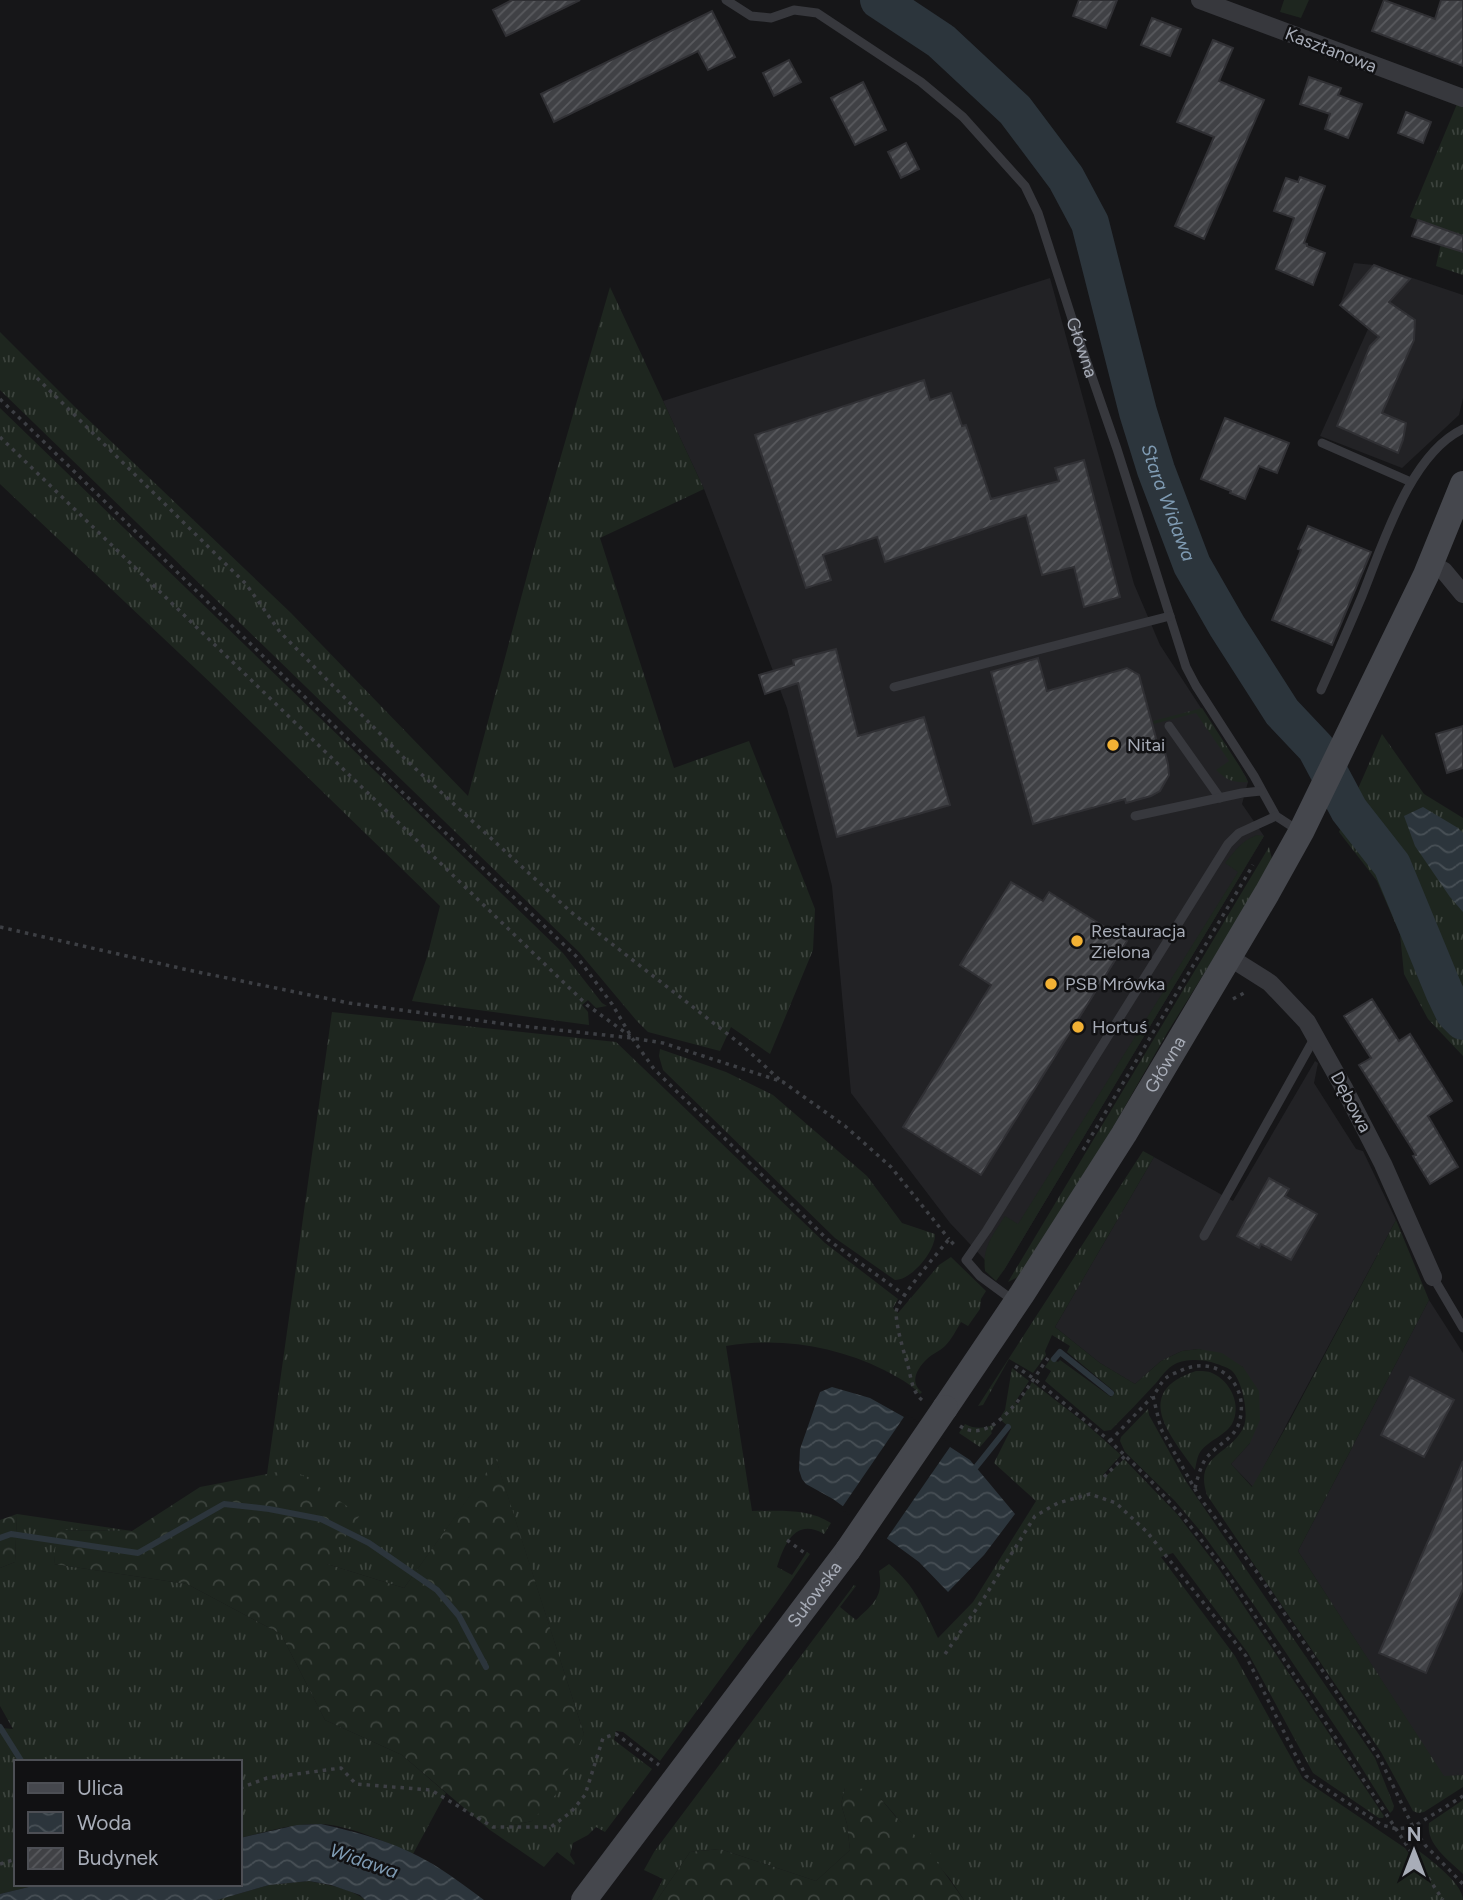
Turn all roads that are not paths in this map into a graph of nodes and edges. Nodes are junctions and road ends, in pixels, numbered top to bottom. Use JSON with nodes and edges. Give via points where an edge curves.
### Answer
{"nodes":[{"id":1,"x":726,"y":0,"type":"edge"},
{"id":2,"x":1200,"y":0,"type":"edge"},
{"id":3,"x":1463,"y":98,"type":"edge"},
{"id":4,"x":1463,"y":429,"type":"edge"},
{"id":5,"x":1322,"y":443,"type":"dead end"},
{"id":6,"x":1411,"y":482,"type":"junction"},
{"id":7,"x":1463,"y":484,"type":"edge"},
{"id":8,"x":1428,"y":570,"type":"junction"},
{"id":9,"x":1463,"y":594,"type":"edge"},
{"id":10,"x":1170,"y":616,"type":"junction"},
{"id":11,"x":894,"y":687,"type":"dead end"},
{"id":12,"x":1321,"y":690,"type":"dead end"},
{"id":13,"x":1169,"y":726,"type":"dead end"},
{"id":14,"x":1261,"y":791,"type":"junction"},
{"id":15,"x":1220,"y":798,"type":"junction"},
{"id":16,"x":1276,"y":816,"type":"junction"},
{"id":17,"x":1135,"y":817,"type":"dead end"},
{"id":18,"x":1301,"y":832,"type":"junction"},
{"id":19,"x":1229,"y":957,"type":"junction"},
{"id":20,"x":1316,"y":1036,"type":"junction"},
{"id":21,"x":1204,"y":1236,"type":"dead end"},
{"id":22,"x":1433,"y":1278,"type":"joint"},
{"id":23,"x":1019,"y":1298,"type":"junction"},
{"id":24,"x":1463,"y":1328,"type":"edge"},
{"id":25,"x":590,"y":1892,"type":"edge"}],
"edges":[{"from":1,"to":10,"type":"lane","name":"Główna","via":[[751,16],[771,18],[794,10],[817,13],[851,34],[922,82],[963,117],[1025,186]]},
{"from":2,"to":3,"type":"street","name":"Kasztanowa"},
{"from":4,"to":6,"type":"lane","via":[[1434,452]]},
{"from":5,"to":6,"type":"lane"},
{"from":6,"to":12,"type":"lane"},
{"from":7,"to":8,"type":"main road","name":"Główna"},
{"from":8,"to":9,"type":"street","via":[[1444,571]]},
{"from":8,"to":18,"type":"main road","name":"Główna"},
{"from":10,"to":11,"type":"lane"},
{"from":10,"to":14,"type":"lane","name":"Główna","via":[[1186,667]]},
{"from":13,"to":15,"type":"lane"},
{"from":14,"to":15,"type":"lane"},
{"from":14,"to":16,"type":"lane","name":"Główna"},
{"from":15,"to":17,"type":"lane"},
{"from":16,"to":18,"type":"lane","name":"Główna"},
{"from":16,"to":23,"type":"lane","via":[[1239,833],[1228,844],[966,1260],[980,1276]]},
{"from":18,"to":19,"type":"main road","name":"Główna"},
{"from":19,"to":20,"type":"street","name":"Dębowa","via":[[1270,983]]},
{"from":19,"to":23,"type":"main road","name":"Główna"},
{"from":20,"to":21,"type":"lane"},
{"from":20,"to":22,"type":"street","name":"Dębowa","via":[[1382,1164]]},
{"from":22,"to":24,"type":"lane"},
{"from":23,"to":25,"type":"main road","name":"Sułowska","bridge":true,"via":[[848,1550]]}]}
